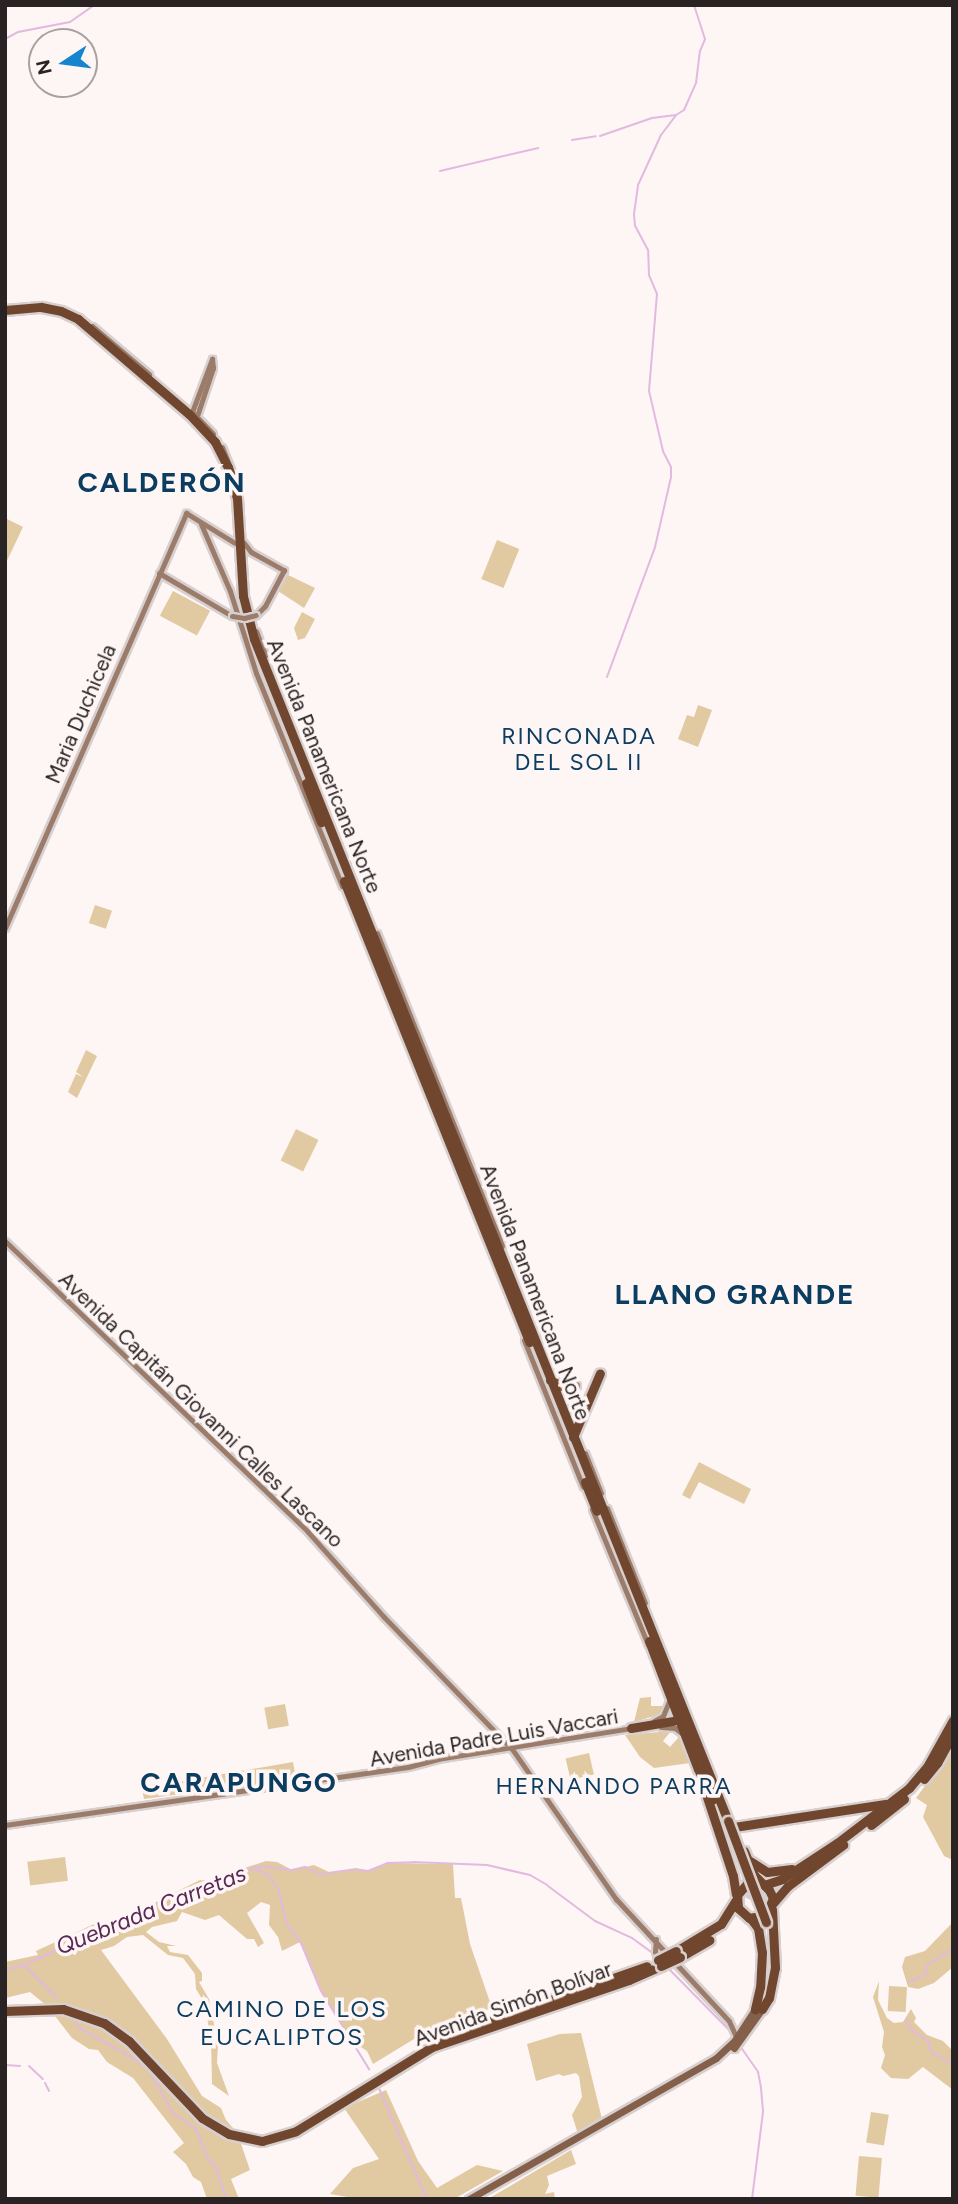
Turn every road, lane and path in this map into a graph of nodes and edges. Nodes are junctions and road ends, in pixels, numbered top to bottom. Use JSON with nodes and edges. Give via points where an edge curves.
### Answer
{"nodes":[{"id":1,"x":5,"y":312,"type":"edge"},
{"id":2,"x":71,"y":316,"type":"junction"},
{"id":3,"x":194,"y":414,"type":"junction"},
{"id":4,"x":201,"y":524,"type":"junction"},
{"id":5,"x":239,"y":543,"type":"junction"},
{"id":6,"x":248,"y":553,"type":"junction"},
{"id":7,"x":160,"y":572,"type":"junction"},
{"id":8,"x":270,"y":699,"type":"junction"},
{"id":9,"x":283,"y":705,"type":"junction"},
{"id":10,"x":333,"y":841,"type":"junction"},
{"id":11,"x":353,"y":882,"type":"junction"},
{"id":12,"x":355,"y":913,"type":"junction"},
{"id":13,"x":5,"y":928,"type":"edge"},
{"id":14,"x":410,"y":1036,"type":"junction"},
{"id":15,"x":461,"y":1176,"type":"junction"},
{"id":16,"x":5,"y":1243,"type":"edge"},
{"id":17,"x":499,"y":1245,"type":"junction"},
{"id":18,"x":512,"y":1297,"type":"junction"},
{"id":19,"x":600,"y":1373,"type":"dead end"},
{"id":20,"x":553,"y":1382,"type":"junction"},
{"id":21,"x":575,"y":1386,"type":"dead end"},
{"id":22,"x":569,"y":1435,"type":"junction"},
{"id":23,"x":672,"y":1683,"type":"junction"},
{"id":24,"x":681,"y":1697,"type":"junction"},
{"id":25,"x":670,"y":1699,"type":"junction"},
{"id":26,"x":953,"y":1720,"type":"edge"},
{"id":27,"x":673,"y":1721,"type":"dead end"},
{"id":28,"x":631,"y":1728,"type":"junction"},
{"id":29,"x":953,"y":1734,"type":"edge"},
{"id":30,"x":685,"y":1736,"type":"junction"},
{"id":31,"x":697,"y":1737,"type":"dead end"},
{"id":32,"x":501,"y":1742,"type":"junction"},
{"id":33,"x":496,"y":1751,"type":"junction"},
{"id":34,"x":513,"y":1752,"type":"junction"},
{"id":35,"x":706,"y":1790,"type":"junction"},
{"id":36,"x":720,"y":1794,"type":"junction"},
{"id":37,"x":892,"y":1801,"type":"junction"},
{"id":38,"x":139,"y":1805,"type":"junction"},
{"id":39,"x":864,"y":1808,"type":"junction"},
{"id":40,"x":868,"y":1819,"type":"junction"},
{"id":41,"x":729,"y":1824,"type":"junction"},
{"id":42,"x":5,"y":1825,"type":"edge"},
{"id":43,"x":839,"y":1848,"type":"junction"},
{"id":44,"x":746,"y":1857,"type":"junction"},
{"id":45,"x":797,"y":1868,"type":"junction"},
{"id":46,"x":741,"y":1880,"type":"tunnel mouth"},
{"id":47,"x":763,"y":1884,"type":"junction"},
{"id":48,"x":780,"y":1886,"type":"tunnel mouth"},
{"id":49,"x":737,"y":1899,"type":"junction"},
{"id":50,"x":772,"y":1906,"type":"junction"},
{"id":51,"x":750,"y":1918,"type":"junction"},
{"id":52,"x":656,"y":1939,"type":"junction"},
{"id":53,"x":678,"y":1954,"type":"junction"},
{"id":54,"x":658,"y":1959,"type":"junction"},
{"id":55,"x":5,"y":2005,"type":"edge"},
{"id":56,"x":63,"y":2007,"type":"junction"},
{"id":57,"x":759,"y":2009,"type":"junction"},
{"id":58,"x":5,"y":2011,"type":"edge"},
{"id":59,"x":729,"y":2021,"type":"junction"},
{"id":60,"x":748,"y":2022,"type":"junction"},
{"id":61,"x":735,"y":2040,"type":"junction"},
{"id":62,"x":469,"y":2199,"type":"edge"},
{"id":63,"x":476,"y":2199,"type":"edge"}],
"edges":[{"from":1,"to":2,"type":"highway","name":"Avenida Panamericana Norte","via":[[41,307]]},
{"from":1,"to":5,"type":"highway","name":"Avenida Panamericana Norte","via":[[44,312],[77,323],[198,428],[217,452],[228,479]]},
{"from":2,"to":3,"type":"main road","name":"Avenida Panamericana Norte","via":[[102,333]]},
{"from":2,"to":9,"type":"highway","name":"Avenida Panamericana Norte","via":[[189,414],[222,453],[237,498],[245,606]]},
{"from":3,"to":3,"type":"main road","via":[[213,368],[212,359]]},
{"from":3,"to":5,"type":"main road","name":"Avenida Panamericana Norte","via":[[218,440],[235,475]]},
{"from":4,"to":5,"type":"main road"},
{"from":4,"to":7,"type":"main road","name":"Maria Duchicela","via":[[187,513]]},
{"from":4,"to":8,"type":"main road","name":"Avenida Panamericana Norte"},
{"from":5,"to":6,"type":"main road"},
{"from":5,"to":8,"type":"highway","name":"Avenida Panamericana Norte","via":[[240,609]]},
{"from":6,"to":7,"type":"main road","bridge":true,"via":[[281,568],[256,614],[233,615]]},
{"from":6,"to":9,"type":"main road","name":"Avenida Panamericana Norte","via":[[250,613]]},
{"from":7,"to":13,"type":"main road","name":"Maria Duchicela"},
{"from":8,"to":10,"type":"highway","name":"Avenida Panamericana Norte","via":[[323,828]]},
{"from":8,"to":12,"type":"main road","name":"Avenida Panamericana Norte"},
{"from":9,"to":10,"type":"highway","name":"Avenida Panamericana Norte"},
{"from":9,"to":11,"type":"main road","name":"Avenida Panamericana Norte"},
{"from":10,"to":11,"type":"highway","name":"Avenida Panamericana Norte"},
{"from":10,"to":12,"type":"highway","name":"Avenida Panamericana Norte"},
{"from":11,"to":14,"type":"highway","name":"Avenida Panamericana Norte"},
{"from":11,"to":17,"type":"main road","name":"Avenida Panamericana Norte"},
{"from":12,"to":14,"type":"highway","name":"Avenida Panamericana Norte"},
{"from":12,"to":15,"type":"main road","name":"Avenida Panamericana Norte"},
{"from":14,"to":15,"type":"highway","name":"Avenida Panamericana Norte"},
{"from":14,"to":17,"type":"highway","name":"Avenida Panamericana Norte"},
{"from":15,"to":18,"type":"highway","name":"Avenida Panamericana Norte"},
{"from":16,"to":32,"type":"main road","name":"Avenida Capitán Giovanni Calles Lascano","via":[[306,1534]]},
{"from":16,"to":34,"type":"main road","name":"Avenida Capitán Giovanni Calles Lascano","via":[[308,1532]]},
{"from":17,"to":18,"type":"highway","name":"Avenida Panamericana Norte"},
{"from":17,"to":20,"type":"main road","name":"Avenida Panamericana Norte"},
{"from":18,"to":20,"type":"highway","name":"Avenida Panamericana Norte"},
{"from":18,"to":22,"type":"highway","name":"Avenida Panamericana Norte"},
{"from":19,"to":22,"type":"highway"},
{"from":20,"to":21,"type":"highway"},
{"from":20,"to":22,"type":"highway","name":"Avenida Panamericana Norte"},
{"from":22,"to":23,"type":"highway","name":"Avenida Panamericana Norte"},
{"from":22,"to":24,"type":"main road","name":"Avenida Panamericana Norte"},
{"from":22,"to":25,"type":"highway","name":"Avenida Panamericana Norte"},
{"from":23,"to":24,"type":"highway"},
{"from":23,"to":41,"type":"highway","name":"Avenida Panamericana Norte"},
{"from":24,"to":36,"type":"highway"},
{"from":25,"to":28,"type":"main road","name":"Avenida Padre Luis Vaccari","via":[[663,1716]]},
{"from":25,"to":30,"type":"highway","name":"Avenida Panamericana Norte"},
{"from":26,"to":37,"type":"highway","via":[[928,1765]]},
{"from":27,"to":28,"type":"highway"},
{"from":28,"to":34,"type":"main road","name":"Avenida Padre Luis Vaccari"},
{"from":29,"to":43,"type":"highway","via":[[937,1763],[909,1795]]},
{"from":30,"to":34,"type":"main road","name":"Avenida Padre Luis Vaccari","via":[[665,1726]]},
{"from":30,"to":35,"type":"highway","name":"Avenida Panamericana Norte"},
{"from":31,"to":36,"type":"highway"},
{"from":32,"to":33,"type":"main road"},
{"from":32,"to":34,"type":"main road","name":"Avenida Capitán Giovanni Calles Lascano"},
{"from":33,"to":34,"type":"main road","name":"Avenida Padre Luis Vaccari"},
{"from":33,"to":38,"type":"main road","name":"Avenida Padre Luis Vaccari"},
{"from":34,"to":38,"type":"main road","name":"Avenida Padre Luis Vaccari"},
{"from":34,"to":52,"type":"main road","name":"Avenida Capitán Giovanni Calles Lascano","via":[[616,1899]]},
{"from":35,"to":41,"type":"highway","name":"Avenida Panamericana Norte"},
{"from":35,"to":46,"type":"highway"},
{"from":35,"to":49,"type":"highway"},
{"from":36,"to":41,"type":"highway"},
{"from":37,"to":39,"type":"highway"},
{"from":37,"to":40,"type":"highway"},
{"from":38,"to":42,"type":"main road","name":"Avenida Padre Luis Vaccari"},
{"from":39,"to":40,"type":"highway","via":[[870,1813]]},
{"from":39,"to":41,"type":"highway"},
{"from":40,"to":45,"type":"highway"},
{"from":41,"to":44,"type":"highway"},
{"from":41,"to":57,"type":"highway","name":"Avenida Panamericana Norte","via":[[764,1923],[765,1974]]},
{"from":43,"to":48,"type":"highway"},
{"from":43,"to":50,"type":"highway","via":[[788,1886]]},
{"from":44,"to":45,"type":"highway","via":[[767,1872]]},
{"from":44,"to":47,"type":"highway"},
{"from":45,"to":47,"type":"highway","via":[[782,1879]]},
{"from":47,"to":49,"type":"highway","via":[[747,1884]]},
{"from":47,"to":50,"type":"highway","via":[[771,1894]]},
{"from":49,"to":51,"type":"highway","via":[[739,1910]]},
{"from":49,"to":53,"type":"highway","name":"Avenida Simón Bolívar","via":[[721,1924]]},
{"from":50,"to":51,"type":"highway","via":[[764,1917]]},
{"from":50,"to":57,"type":"highway","via":[[775,1972],[769,1998]]},
{"from":51,"to":53,"type":"highway","name":"Avenida Simón Bolívar","via":[[736,1920]]},
{"from":51,"to":57,"type":"highway","via":[[758,1928],[762,1952]]},
{"from":52,"to":54,"type":"main road"},
{"from":52,"to":59,"type":"main road","name":"Avenida Capitán Giovanni Calles Lascano"},
{"from":53,"to":54,"type":"highway","name":"Avenida Simón Bolívar","bridge":true},
{"from":54,"to":56,"type":"highway","name":"Avenida Simón Bolívar","via":[[629,1980],[432,2047],[296,2131],[262,2141],[229,2134],[202,2119],[123,2036],[97,2019]]},
{"from":55,"to":56,"type":"highway","name":"Avenida Simón Bolívar"},
{"from":56,"to":58,"type":"highway","name":"Avenida Simón Bolívar"},
{"from":57,"to":60,"type":"main road","name":"Avenida Panamericana Norte"},
{"from":57,"to":63,"type":"main road","name":"Avenida Panamericana Norte","via":[[737,2045],[711,2066]]},
{"from":59,"to":60,"type":"main road"},
{"from":59,"to":61,"type":"main road","name":"Avenida Capitán Giovanni Calles Lascano"},
{"from":60,"to":61,"type":"main road","name":"Avenida Panamericana Norte"},
{"from":61,"to":62,"type":"main road","name":"Avenida Panamericana Norte","via":[[699,2068]]}]}
